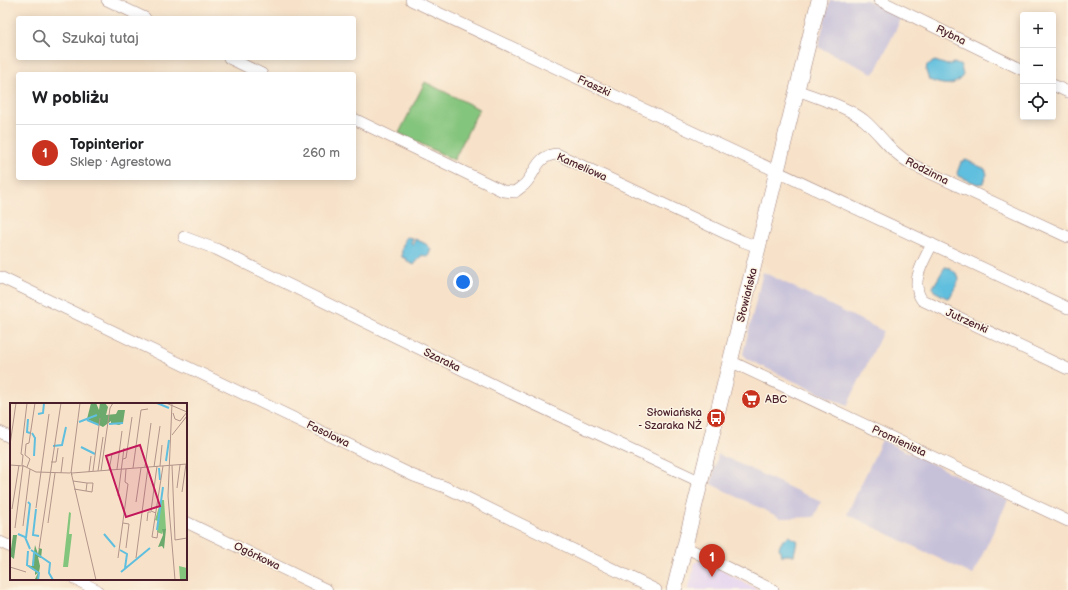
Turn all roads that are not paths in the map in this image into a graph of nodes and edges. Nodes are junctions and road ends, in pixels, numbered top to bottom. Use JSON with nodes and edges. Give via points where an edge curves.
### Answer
{"nodes":[{"id":1,"x":107,"y":0,"type":"edge"},
{"id":2,"x":411,"y":0,"type":"edge"},
{"id":3,"x":819,"y":0,"type":"edge"},
{"id":4,"x":879,"y":0,"type":"edge"},
{"id":5,"x":141,"y":16,"type":"edge"},
{"id":6,"x":233,"y":60,"type":"edge"},
{"id":7,"x":1020,"y":69,"type":"edge"},
{"id":8,"x":258,"y":72,"type":"edge"},
{"id":9,"x":1056,"y":86,"type":"edge"},
{"id":10,"x":797,"y":90,"type":"junction"},
{"id":11,"x":1068,"y":92,"type":"edge"},
{"id":12,"x":356,"y":120,"type":"edge"},
{"id":13,"x":777,"y":171,"type":"junction"},
{"id":14,"x":184,"y":237,"type":"dead end"},
{"id":15,"x":1068,"y":237,"type":"edge"},
{"id":16,"x":932,"y":244,"type":"junction"},
{"id":17,"x":758,"y":247,"type":"junction"},
{"id":18,"x":0,"y":277,"type":"edge"},
{"id":19,"x":1068,"y":308,"type":"edge"},
{"id":20,"x":730,"y":361,"type":"junction"},
{"id":21,"x":1068,"y":369,"type":"edge"},
{"id":22,"x":0,"y":432,"type":"edge"},
{"id":23,"x":10,"y":437,"type":"edge"},
{"id":24,"x":700,"y":482,"type":"junction"},
{"id":25,"x":1068,"y":521,"type":"edge"},
{"id":26,"x":187,"y":522,"type":"edge"},
{"id":27,"x":0,"y":542,"type":"edge"},
{"id":28,"x":10,"y":547,"type":"edge"},
{"id":29,"x":685,"y":547,"type":"junction"},
{"id":30,"x":77,"y":580,"type":"edge"},
{"id":31,"x":97,"y":590,"type":"edge"},
{"id":32,"x":327,"y":590,"type":"edge"},
{"id":33,"x":656,"y":590,"type":"edge"},
{"id":34,"x":674,"y":590,"type":"edge"},
{"id":35,"x":773,"y":590,"type":"edge"}],
"edges":[{"from":1,"to":5,"type":"street"},
{"from":2,"to":13,"type":"street","name":"Fraszki"},
{"from":3,"to":10,"type":"street","name":"Słowiańska"},
{"from":4,"to":7,"type":"street","name":"Rybna"},
{"from":6,"to":8,"type":"street"},
{"from":9,"to":11,"type":"street"},
{"from":10,"to":13,"type":"street","name":"Słowiańska"},
{"from":10,"to":15,"type":"street","name":"Rodzinna","via":[[865,121],[895,154],[913,165]]},
{"from":12,"to":17,"type":"street","name":"Kameliowa","via":[[503,191],[515,192],[525,184],[541,159],[557,154]]},
{"from":13,"to":16,"type":"street"},
{"from":13,"to":17,"type":"street","name":"Słowiańska"},
{"from":14,"to":24,"type":"street","name":"Szaraka","via":[[216,249],[504,390]]},
{"from":16,"to":19,"type":"street"},
{"from":16,"to":21,"type":"street","name":"Jutrzenki","via":[[916,282],[922,300]]},
{"from":17,"to":20,"type":"street","name":"Słowiańska"},
{"from":18,"to":33,"type":"street","name":"Fasolowa","via":[[414,476],[445,487]]},
{"from":20,"to":24,"type":"street","name":"Słowiańska"},
{"from":20,"to":25,"type":"street","name":"Promienista"},
{"from":22,"to":23,"type":"street"},
{"from":24,"to":29,"type":"street","name":"Słowiańska"},
{"from":26,"to":32,"type":"street","name":"Ogórkowa"},
{"from":27,"to":28,"type":"street"},
{"from":29,"to":34,"type":"street","name":"Słowiańska"},
{"from":29,"to":35,"type":"street"},
{"from":30,"to":31,"type":"street"}]}
